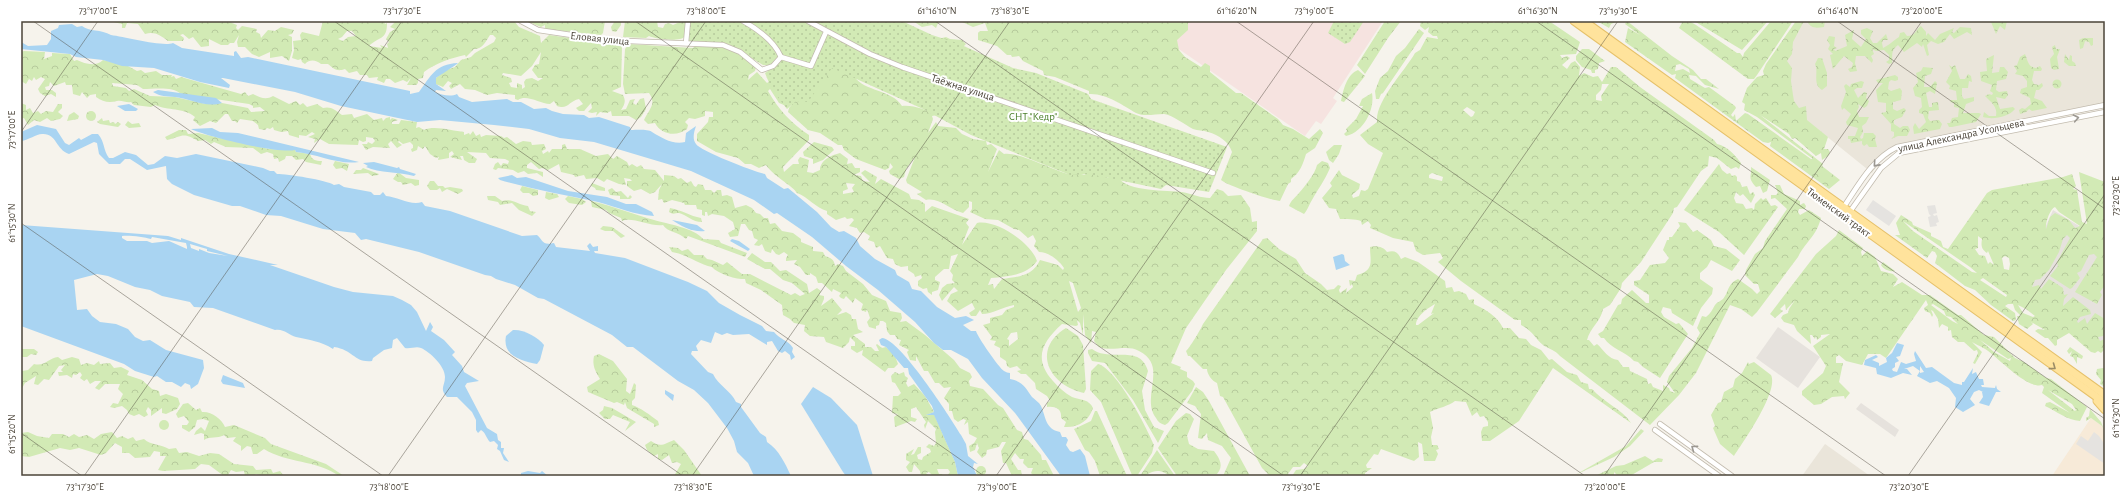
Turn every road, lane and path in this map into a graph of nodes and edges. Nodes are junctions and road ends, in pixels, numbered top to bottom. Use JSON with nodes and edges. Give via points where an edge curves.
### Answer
{"nodes":[{"id":1,"x":521,"y":21,"type":"edge"},
{"id":2,"x":688,"y":21,"type":"edge"},
{"id":3,"x":744,"y":21,"type":"edge"},
{"id":4,"x":808,"y":21,"type":"edge"},
{"id":5,"x":1574,"y":21,"type":"edge"},
{"id":6,"x":1584,"y":21,"type":"edge"},
{"id":7,"x":826,"y":32,"type":"junction"},
{"id":8,"x":684,"y":43,"type":"junction"},
{"id":9,"x":781,"y":57,"type":"junction"},
{"id":10,"x":2105,"y":105,"type":"edge"},
{"id":11,"x":2105,"y":112,"type":"edge"},
{"id":12,"x":1213,"y":173,"type":"dead end"},
{"id":13,"x":1846,"y":211,"type":"junction"},
{"id":14,"x":2072,"y":381,"type":"junction"},
{"id":15,"x":2105,"y":395,"type":"edge"},
{"id":16,"x":2105,"y":403,"type":"edge"},
{"id":17,"x":2105,"y":410,"type":"edge"},
{"id":18,"x":1660,"y":424,"type":"dead end"},
{"id":19,"x":1655,"y":430,"type":"dead end"},
{"id":20,"x":1719,"y":476,"type":"edge"},
{"id":21,"x":1732,"y":476,"type":"edge"}],
"edges":[{"from":1,"to":8,"type":"street","name":"Еловая улица","via":[[538,30],[605,40]]},
{"from":2,"to":8,"type":"street"},
{"from":3,"to":9,"type":"street","via":[[775,45]]},
{"from":4,"to":7,"type":"street","name":"Таёжная улица"},
{"from":5,"to":14,"type":"main road","name":"Тюменский тракт","one_way":true},
{"from":6,"to":13,"type":"main road","name":"Тюменский тракт"},
{"from":7,"to":9,"type":"street","via":[[811,66]]},
{"from":7,"to":12,"type":"street","name":"Таёжная улица","via":[[870,54],[917,72]]},
{"from":8,"to":9,"type":"street","name":"Еловая улица","via":[[735,48],[762,70],[773,66]]},
{"from":10,"to":13,"type":"street","name":"улица Александра Усольцева","one_way":true,"via":[[1897,147],[1878,161]]},
{"from":13,"to":11,"type":"street","name":"улица Александра Усольцева","one_way":true,"via":[[1881,168],[1899,153]]},
{"from":13,"to":15,"type":"main road","name":"Тюменский тракт"},
{"from":14,"to":16,"type":"main road","name":"Тюменский тракт"},
{"from":14,"to":17,"type":"main road"},
{"from":21,"to":18,"type":"street","one_way":true},
{"from":19,"to":20,"type":"street"}]}
